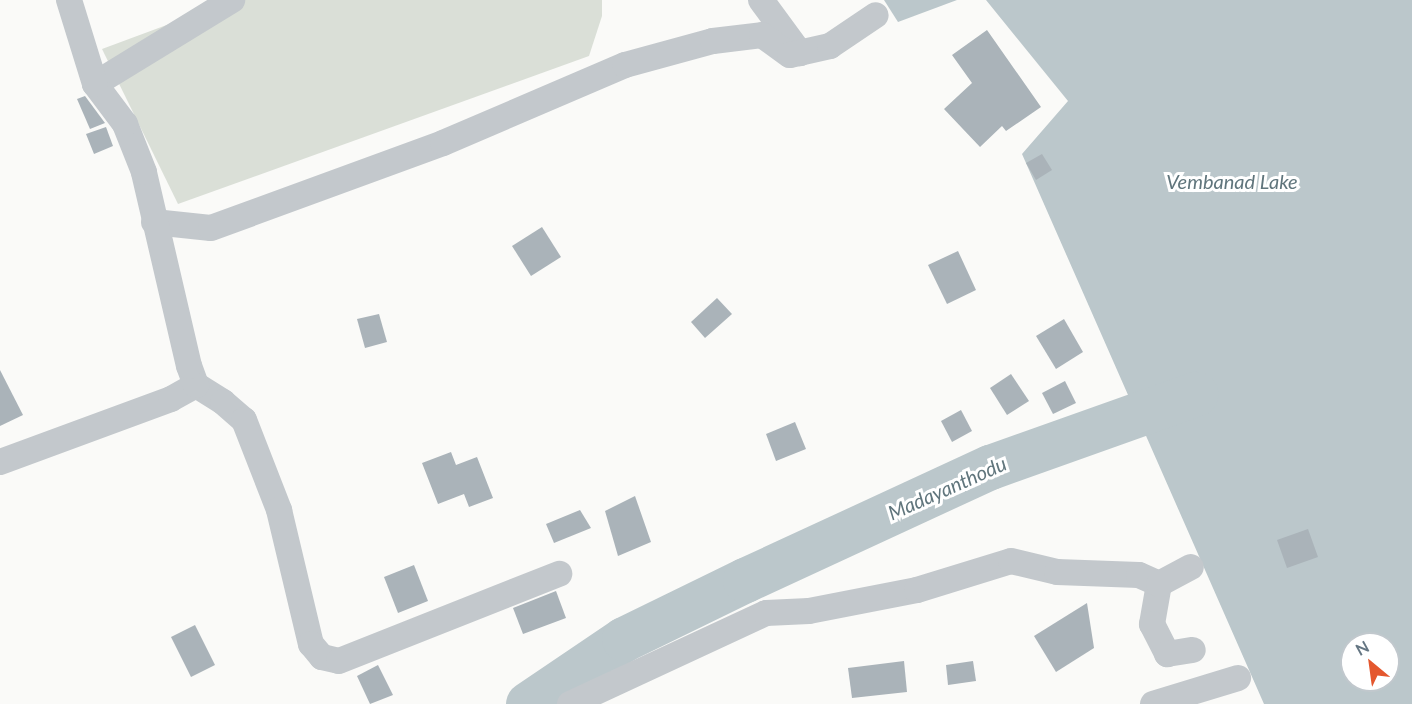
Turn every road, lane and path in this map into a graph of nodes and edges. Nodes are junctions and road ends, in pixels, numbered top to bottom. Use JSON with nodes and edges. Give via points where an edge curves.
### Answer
{"nodes":[{"id":1,"x":69,"y":0,"type":"edge"},
{"id":2,"x":232,"y":0,"type":"edge"},
{"id":3,"x":761,"y":0,"type":"edge"},
{"id":4,"x":876,"y":15,"type":"dead end"},
{"id":5,"x":800,"y":53,"type":"junction"},
{"id":6,"x":95,"y":84,"type":"junction"},
{"id":7,"x":154,"y":222,"type":"junction"},
{"id":8,"x":196,"y":385,"type":"junction"},
{"id":9,"x":0,"y":462,"type":"edge"},
{"id":10,"x":1191,"y":567,"type":"dead end"},
{"id":11,"x":559,"y":574,"type":"dead end"},
{"id":12,"x":1159,"y":584,"type":"junction"},
{"id":13,"x":1193,"y":650,"type":"dead end"},
{"id":14,"x":1238,"y":678,"type":"dead end"},
{"id":15,"x":570,"y":704,"type":"edge"},
{"id":16,"x":1153,"y":704,"type":"edge"}],
"edges":[{"from":1,"to":6,"type":"street"},
{"from":2,"to":6,"type":"street"},
{"from":3,"to":5,"type":"street"},
{"from":4,"to":5,"type":"street","via":[[830,46]]},
{"from":5,"to":7,"type":"street","via":[[790,55],[762,35],[712,41],[626,64],[443,143],[211,228]]},
{"from":6,"to":7,"type":"street","via":[[125,123],[144,172]]},
{"from":7,"to":8,"type":"street"},
{"from":8,"to":9,"type":"street","via":[[171,399]]},
{"from":8,"to":11,"type":"street","via":[[244,420],[279,510],[311,644],[322,657],[339,661]]},
{"from":10,"to":12,"type":"street"},
{"from":12,"to":13,"type":"street","via":[[1152,624],[1167,654]]},
{"from":12,"to":15,"type":"street","via":[[1139,575],[1058,572],[1011,561],[917,590],[809,611],[766,613]]},
{"from":14,"to":16,"type":"street"}]}
